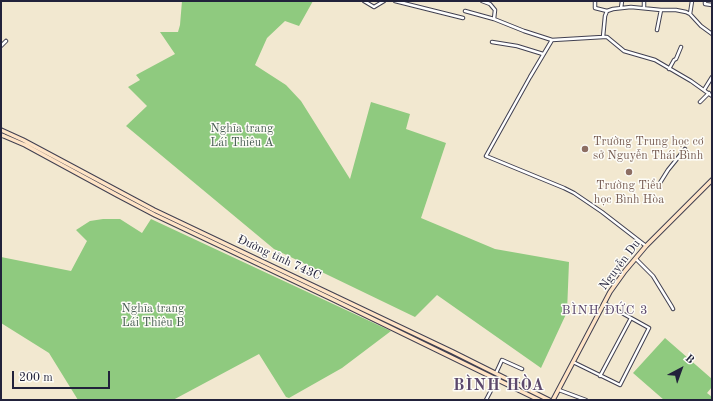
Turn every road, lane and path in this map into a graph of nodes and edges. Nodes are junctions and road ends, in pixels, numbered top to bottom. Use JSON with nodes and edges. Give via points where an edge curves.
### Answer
{"nodes":[{"id":1,"x":364,"y":1,"type":"edge"},
{"id":2,"x":384,"y":1,"type":"edge"},
{"id":3,"x":395,"y":1,"type":"edge"},
{"id":4,"x":482,"y":1,"type":"edge"},
{"id":5,"x":595,"y":1,"type":"edge"},
{"id":6,"x":622,"y":1,"type":"edge"},
{"id":7,"x":644,"y":1,"type":"edge"},
{"id":8,"x":692,"y":1,"type":"edge"},
{"id":9,"x":705,"y":1,"type":"edge"},
{"id":10,"x":712,"y":5,"type":"edge"},
{"id":11,"x":621,"y":8,"type":"junction"},
{"id":12,"x":644,"y":8,"type":"junction"},
{"id":13,"x":661,"y":10,"type":"junction"},
{"id":14,"x":465,"y":11,"type":"dead end"},
{"id":15,"x":607,"y":11,"type":"junction"},
{"id":16,"x":690,"y":14,"type":"junction"},
{"id":17,"x":463,"y":18,"type":"dead end"},
{"id":18,"x":494,"y":19,"type":"junction"},
{"id":19,"x":657,"y":30,"type":"dead end"},
{"id":20,"x":712,"y":34,"type":"edge"},
{"id":21,"x":603,"y":37,"type":"junction"},
{"id":22,"x":552,"y":40,"type":"junction"},
{"id":23,"x":6,"y":41,"type":"dead end"},
{"id":24,"x":492,"y":42,"type":"dead end"},
{"id":25,"x":1,"y":46,"type":"edge"},
{"id":26,"x":681,"y":46,"type":"dead end"},
{"id":27,"x":543,"y":54,"type":"junction"},
{"id":28,"x":669,"y":69,"type":"junction"},
{"id":29,"x":712,"y":77,"type":"edge"},
{"id":30,"x":704,"y":90,"type":"junction"},
{"id":31,"x":709,"y":93,"type":"junction"},
{"id":32,"x":712,"y":96,"type":"edge"},
{"id":33,"x":700,"y":102,"type":"dead end"},
{"id":34,"x":1,"y":130,"type":"edge"},
{"id":35,"x":1,"y":135,"type":"edge"},
{"id":36,"x":685,"y":149,"type":"dead end"},
{"id":37,"x":712,"y":180,"type":"edge"},
{"id":38,"x":658,"y":186,"type":"dead end"},
{"id":39,"x":118,"y":193,"type":"junction"},
{"id":40,"x":646,"y":246,"type":"junction"},
{"id":41,"x":635,"y":258,"type":"junction"},
{"id":42,"x":319,"y":290,"type":"junction"},
{"id":43,"x":604,"y":303,"type":"junction"},
{"id":44,"x":672,"y":309,"type":"dead end"},
{"id":45,"x":631,"y":318,"type":"junction"},
{"id":46,"x":433,"y":343,"type":"junction"},
{"id":47,"x":431,"y":347,"type":"junction"},
{"id":48,"x":573,"y":362,"type":"junction"},
{"id":49,"x":479,"y":365,"type":"junction"},
{"id":50,"x":477,"y":369,"type":"junction"},
{"id":51,"x":522,"y":370,"type":"dead end"},
{"id":52,"x":496,"y":373,"type":"junction"},
{"id":53,"x":600,"y":376,"type":"junction"},
{"id":54,"x":497,"y":379,"type":"junction"},
{"id":55,"x":559,"y":390,"type":"junction"},
{"id":56,"x":486,"y":400,"type":"edge"},
{"id":57,"x":539,"y":400,"type":"edge"},
{"id":58,"x":547,"y":400,"type":"edge"},
{"id":59,"x":553,"y":400,"type":"edge"},
{"id":60,"x":586,"y":400,"type":"edge"}],
"edges":[{"from":1,"to":2,"type":"street","via":[[374,7]]},
{"from":3,"to":17,"type":"street"},
{"from":4,"to":18,"type":"street","via":[[490,4],[495,10]]},
{"from":5,"to":15,"type":"street","via":[[597,9]]},
{"from":6,"to":11,"type":"street"},
{"from":7,"to":12,"type":"street"},
{"from":8,"to":16,"type":"street"},
{"from":9,"to":10,"type":"street","via":[[705,4]]},
{"from":11,"to":12,"type":"street"},
{"from":11,"to":15,"type":"street"},
{"from":12,"to":13,"type":"street"},
{"from":13,"to":16,"type":"street","via":[[676,10]]},
{"from":13,"to":19,"type":"street"},
{"from":14,"to":18,"type":"street"},
{"from":15,"to":21,"type":"street"},
{"from":16,"to":20,"type":"street"},
{"from":18,"to":22,"type":"street"},
{"from":21,"to":22,"type":"street"},
{"from":21,"to":28,"type":"street","via":[[624,51],[655,60]]},
{"from":22,"to":27,"type":"street"},
{"from":23,"to":25,"type":"street"},
{"from":24,"to":27,"type":"street"},
{"from":26,"to":28,"type":"street"},
{"from":27,"to":40,"type":"street","via":[[486,156],[574,193],[602,211]]},
{"from":28,"to":30,"type":"street"},
{"from":29,"to":30,"type":"street"},
{"from":30,"to":31,"type":"street"},
{"from":31,"to":32,"type":"street"},
{"from":31,"to":33,"type":"street"},
{"from":34,"to":39,"type":"main road","name":"Đường tỉnh 743C","via":[[24,140]]},
{"from":35,"to":39,"type":"main road","name":"Đường tỉnh 743C"},
{"from":36,"to":38,"type":"street"},
{"from":37,"to":40,"type":"main road","name":"Nguyễn Du"},
{"from":39,"to":42,"type":"main road","name":"Đường tỉnh 743C"},
{"from":40,"to":41,"type":"main road","name":"Nguyễn Du"},
{"from":41,"to":43,"type":"main road","name":"Nguyễn Du"},
{"from":41,"to":44,"type":"street","via":[[653,276]]},
{"from":42,"to":46,"type":"main road","name":"Đường tỉnh 743C"},
{"from":42,"to":47,"type":"main road","name":"Đường tỉnh 743C"},
{"from":43,"to":45,"type":"street"},
{"from":43,"to":48,"type":"main road","name":"Nguyễn Du"},
{"from":45,"to":53,"type":"street"},
{"from":45,"to":53,"type":"street","via":[[649,328],[620,386]]},
{"from":46,"to":47,"type":"main road"},
{"from":46,"to":49,"type":"main road","name":"Đường tỉnh 743C"},
{"from":47,"to":50,"type":"main road","name":"Đường tỉnh 743C"},
{"from":48,"to":53,"type":"street"},
{"from":48,"to":55,"type":"main road","name":"Nguyễn Du"},
{"from":49,"to":50,"type":"main road"},
{"from":49,"to":52,"type":"main road","name":"Đường tỉnh 743C"},
{"from":50,"to":54,"type":"main road","name":"Đường tỉnh 743C"},
{"from":51,"to":52,"type":"street","via":[[502,360]]},
{"from":52,"to":58,"type":"main road","name":"Đường tỉnh 743C"},
{"from":54,"to":56,"type":"street"},
{"from":54,"to":57,"type":"main road","name":"Đường tỉnh 743C"},
{"from":55,"to":59,"type":"main road","name":"Nguyễn Du"},
{"from":55,"to":60,"type":"street"}]}
